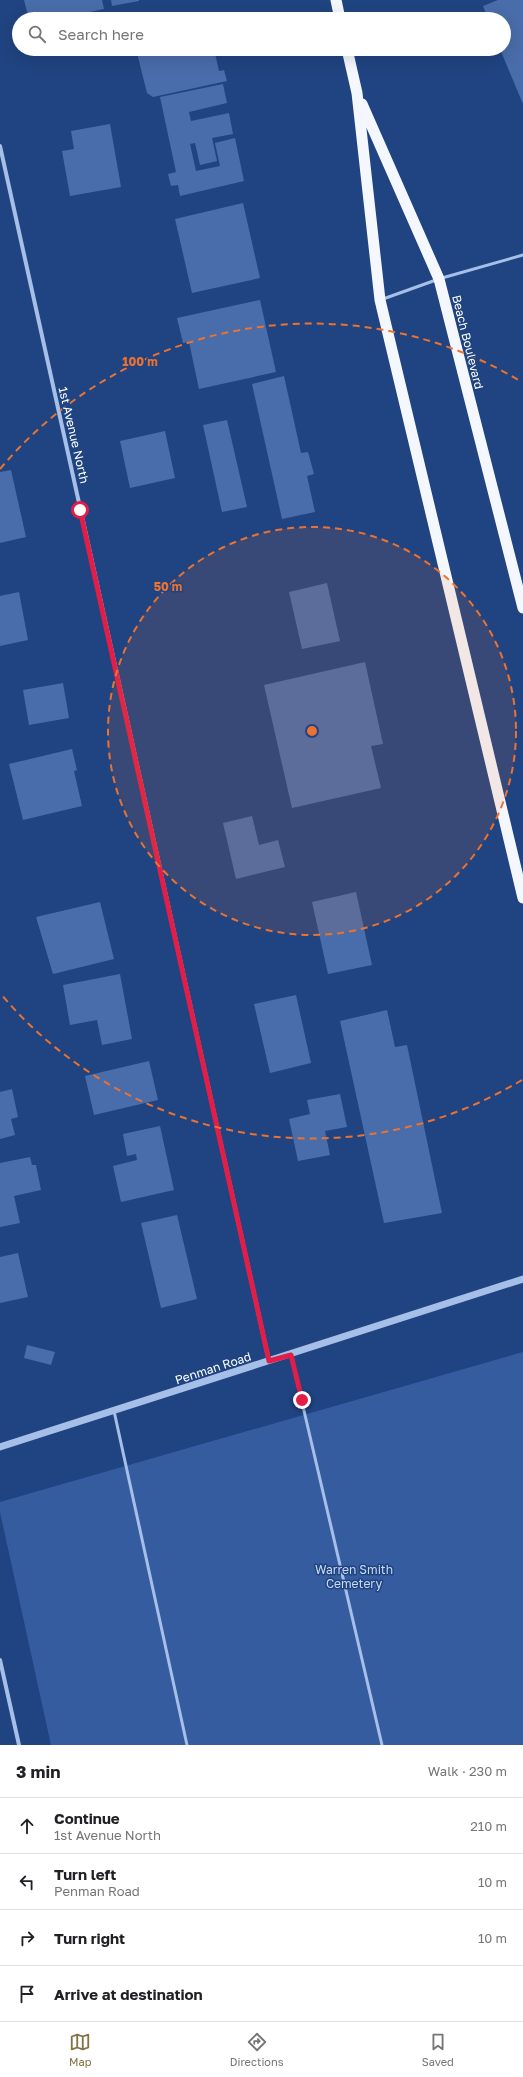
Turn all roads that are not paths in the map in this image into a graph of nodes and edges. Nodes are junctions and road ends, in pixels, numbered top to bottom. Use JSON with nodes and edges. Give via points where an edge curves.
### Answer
{"nodes":[{"id":1,"x":336,"y":0,"type":"edge"},
{"id":2,"x":339,"y":12,"type":"edge"},
{"id":3,"x":349,"y":56,"type":"edge"},
{"id":4,"x":357,"y":93,"type":"junction"},
{"id":5,"x":0,"y":146,"type":"edge"},
{"id":6,"x":523,"y":255,"type":"edge"},
{"id":7,"x":439,"y":279,"type":"junction"},
{"id":8,"x":380,"y":300,"type":"junction"},
{"id":9,"x":523,"y":608,"type":"edge"},
{"id":10,"x":523,"y":898,"type":"edge"},
{"id":11,"x":523,"y":1279,"type":"edge"},
{"id":12,"x":291,"y":1355,"type":"junction"},
{"id":13,"x":269,"y":1361,"type":"junction"},
{"id":14,"x":114,"y":1411,"type":"junction"},
{"id":15,"x":0,"y":1447,"type":"edge"},
{"id":16,"x":0,"y":1660,"type":"edge"},
{"id":17,"x":19,"y":1745,"type":"edge"},
{"id":18,"x":187,"y":1745,"type":"edge"},
{"id":19,"x":382,"y":1745,"type":"edge"}],
"edges":[{"from":1,"to":2,"type":"highway"},
{"from":3,"to":4,"type":"highway"},
{"from":4,"to":7,"type":"highway","name":"Beach Boulevard"},
{"from":4,"to":8,"type":"highway"},
{"from":5,"to":13,"type":"street","name":"1st Avenue North"},
{"from":6,"to":7,"type":"lane"},
{"from":7,"to":8,"type":"lane"},
{"from":7,"to":9,"type":"highway","name":"Beach Boulevard"},
{"from":8,"to":10,"type":"highway"},
{"from":11,"to":12,"type":"street","name":"Penman Road"},
{"from":12,"to":13,"type":"street","name":"Penman Road"},
{"from":12,"to":19,"type":"lane"},
{"from":13,"to":14,"type":"street","name":"Penman Road"},
{"from":14,"to":15,"type":"street","name":"Penman Road"},
{"from":14,"to":18,"type":"lane"},
{"from":16,"to":17,"type":"street"}]}
